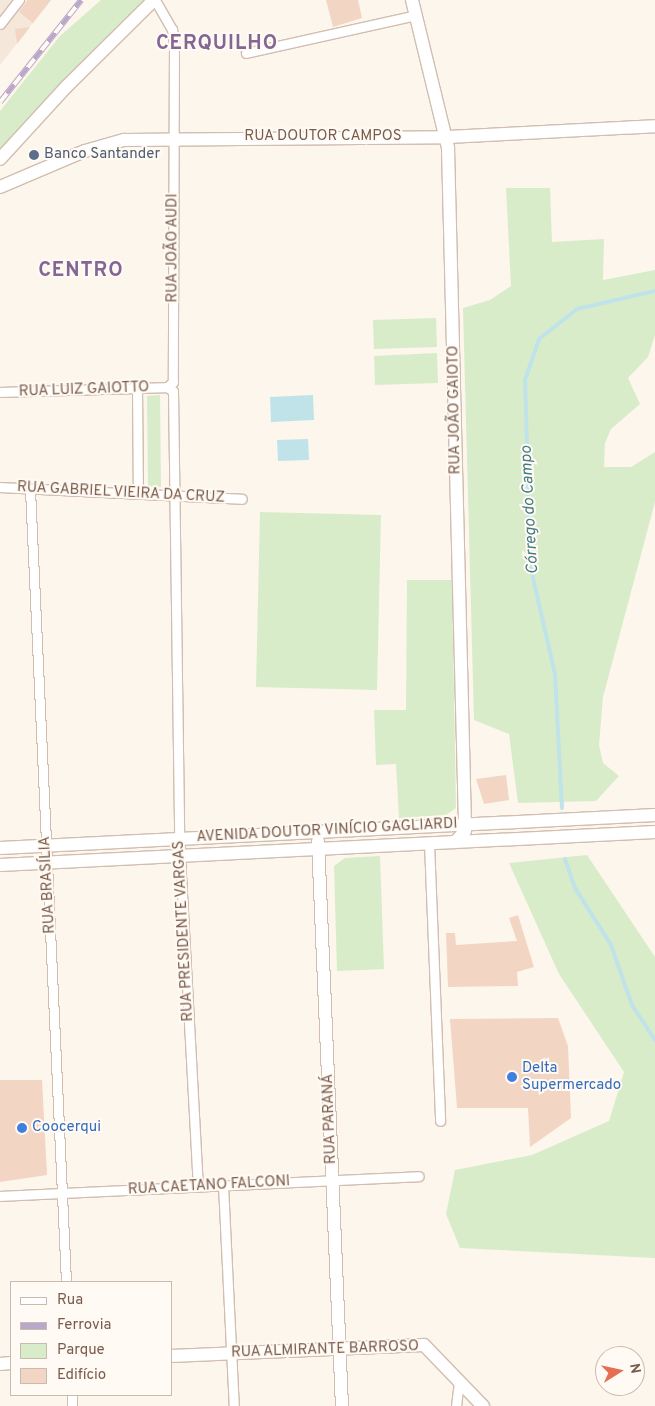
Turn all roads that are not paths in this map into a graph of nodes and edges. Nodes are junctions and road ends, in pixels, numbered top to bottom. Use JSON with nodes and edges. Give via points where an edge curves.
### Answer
{"nodes":[{"id":1,"x":19,"y":0,"type":"edge"},
{"id":2,"x":154,"y":0,"type":"edge"},
{"id":3,"x":412,"y":0,"type":"edge"},
{"id":4,"x":416,"y":15,"type":"junction"},
{"id":5,"x":0,"y":24,"type":"edge"},
{"id":6,"x":246,"y":53,"type":"dead end"},
{"id":7,"x":655,"y":126,"type":"edge"},
{"id":8,"x":448,"y":137,"type":"junction"},
{"id":9,"x":173,"y":138,"type":"junction"},
{"id":10,"x":0,"y":159,"type":"edge"},
{"id":11,"x":0,"y":187,"type":"edge"},
{"id":12,"x":168,"y":387,"type":"junction"},
{"id":13,"x":137,"y":388,"type":"junction"},
{"id":14,"x":0,"y":392,"type":"edge"},
{"id":15,"x":0,"y":487,"type":"edge"},
{"id":16,"x":30,"y":488,"type":"junction"},
{"id":17,"x":138,"y":494,"type":"junction"},
{"id":18,"x":174,"y":496,"type":"junction"},
{"id":19,"x":242,"y":499,"type":"dead end"},
{"id":20,"x":655,"y":815,"type":"edge"},
{"id":21,"x":464,"y":824,"type":"junction"},
{"id":22,"x":438,"y":825,"type":"junction"},
{"id":23,"x":318,"y":831,"type":"junction"},
{"id":24,"x":655,"y":832,"type":"edge"},
{"id":25,"x":179,"y":838,"type":"junction"},
{"id":26,"x":455,"y":842,"type":"junction"},
{"id":27,"x":429,"y":844,"type":"junction"},
{"id":28,"x":46,"y":845,"type":"junction"},
{"id":29,"x":0,"y":848,"type":"edge"},
{"id":30,"x":318,"y":849,"type":"junction"},
{"id":31,"x":180,"y":856,"type":"junction"},
{"id":32,"x":47,"y":862,"type":"junction"},
{"id":33,"x":0,"y":865,"type":"edge"},
{"id":34,"x":440,"y":1120,"type":"dead end"},
{"id":35,"x":419,"y":1176,"type":"dead end"},
{"id":36,"x":333,"y":1180,"type":"junction"},
{"id":37,"x":223,"y":1185,"type":"junction"},
{"id":38,"x":198,"y":1186,"type":"junction"},
{"id":39,"x":62,"y":1193,"type":"junction"},
{"id":40,"x":0,"y":1196,"type":"edge"},
{"id":41,"x":66,"y":1281,"type":"edge"},
{"id":42,"x":340,"y":1348,"type":"junction"},
{"id":43,"x":231,"y":1353,"type":"junction"},
{"id":44,"x":172,"y":1356,"type":"edge"},
{"id":45,"x":459,"y":1382,"type":"junction"},
{"id":46,"x":234,"y":1406,"type":"edge"},
{"id":47,"x":342,"y":1406,"type":"edge"},
{"id":48,"x":456,"y":1406,"type":"edge"},
{"id":49,"x":483,"y":1406,"type":"edge"}],
"edges":[{"from":1,"to":5,"type":"street"},
{"from":2,"to":9,"type":"street","name":"RUA JOÃO AUDI","via":[[172,29]]},
{"from":2,"to":10,"type":"street","via":[[66,87]]},
{"from":3,"to":4,"type":"street","name":"RUA JOÃO GAIOTO"},
{"from":4,"to":6,"type":"street"},
{"from":4,"to":8,"type":"street","name":"RUA JOÃO GAIOTO"},
{"from":7,"to":8,"type":"street","name":"RUA DOUTOR CAMPOS"},
{"from":8,"to":9,"type":"street","name":"RUA DOUTOR CAMPOS"},
{"from":8,"to":21,"type":"street","name":"RUA JOÃO GAIOTO"},
{"from":9,"to":11,"type":"street","name":"RUA DOUTOR CAMPOS","via":[[112,142]]},
{"from":9,"to":12,"type":"street","name":"RUA JOÃO AUDI","via":[[173,382]]},
{"from":12,"to":13,"type":"street","name":"RUA LUIZ GAIOTTO"},
{"from":12,"to":18,"type":"street","name":"RUA JOÃO AUDI","via":[[173,391]]},
{"from":13,"to":14,"type":"street","name":"RUA LUIZ GAIOTTO"},
{"from":13,"to":17,"type":"street"},
{"from":15,"to":16,"type":"street","name":"RUA GABRIEL VIEIRA DA CRUZ"},
{"from":16,"to":17,"type":"street","name":"RUA GABRIEL VIEIRA DA CRUZ"},
{"from":16,"to":28,"type":"street","name":"RUA BRASÍLIA"},
{"from":17,"to":18,"type":"street","name":"RUA GABRIEL VIEIRA DA CRUZ"},
{"from":18,"to":19,"type":"street","name":"RUA GABRIEL VIEIRA DA CRUZ"},
{"from":18,"to":25,"type":"street","name":"RUA PRESIDENTE VARGAS"},
{"from":20,"to":21,"type":"street","name":"AVENIDA DOUTOR VINÍCIO GAGLIARDI"},
{"from":21,"to":22,"type":"street","name":"AVENIDA DOUTOR VINÍCIO GAGLIARDI"},
{"from":21,"to":26,"type":"street","via":[[465,831]]},
{"from":22,"to":23,"type":"street","name":"AVENIDA DOUTOR VINÍCIO GAGLIARDI"},
{"from":22,"to":27,"type":"street","via":[[429,836]]},
{"from":23,"to":25,"type":"street","name":"AVENIDA DOUTOR VINÍCIO GAGLIARDI"},
{"from":23,"to":30,"type":"street","name":"RUA PARANÁ"},
{"from":24,"to":26,"type":"street","name":"AVENIDA DOUTOR VINÍCIO GAGLIARDI"},
{"from":25,"to":28,"type":"street","name":"AVENIDA DOUTOR VINÍCIO GAGLIARDI"},
{"from":25,"to":31,"type":"street","name":"RUA PRESIDENTE VARGAS"},
{"from":26,"to":27,"type":"street","name":"AVENIDA DOUTOR VINÍCIO GAGLIARDI"},
{"from":27,"to":30,"type":"street","name":"AVENIDA DOUTOR VINÍCIO GAGLIARDI"},
{"from":27,"to":34,"type":"street"},
{"from":28,"to":29,"type":"street","name":"AVENIDA DOUTOR VINÍCIO GAGLIARDI"},
{"from":28,"to":32,"type":"street","name":"RUA BRASÍLIA"},
{"from":30,"to":31,"type":"street","name":"AVENIDA DOUTOR VINÍCIO GAGLIARDI"},
{"from":30,"to":36,"type":"street","name":"RUA PARANÁ"},
{"from":31,"to":32,"type":"street","name":"AVENIDA DOUTOR VINÍCIO GAGLIARDI"},
{"from":31,"to":38,"type":"street","name":"RUA PRESIDENTE VARGAS"},
{"from":32,"to":33,"type":"street","name":"AVENIDA DOUTOR VINÍCIO GAGLIARDI"},
{"from":32,"to":39,"type":"street","name":"RUA BRASÍLIA"},
{"from":35,"to":36,"type":"street","name":"RUA CAETANO FALCONI"},
{"from":36,"to":37,"type":"street","name":"RUA CAETANO FALCONI"},
{"from":36,"to":42,"type":"street","name":"RUA PARANÁ"},
{"from":37,"to":38,"type":"street","name":"RUA CAETANO FALCONI"},
{"from":37,"to":43,"type":"street"},
{"from":38,"to":39,"type":"street","name":"RUA CAETANO FALCONI"},
{"from":39,"to":40,"type":"street","name":"RUA CAETANO FALCONI"},
{"from":39,"to":41,"type":"street","name":"RUA BRASÍLIA"},
{"from":42,"to":43,"type":"street","name":"RUA ALMIRANTE BARROSO"},
{"from":42,"to":45,"type":"street","name":"RUA ALMIRANTE BARROSO","via":[[424,1345]]},
{"from":42,"to":47,"type":"street","name":"RUA PARANÁ"},
{"from":43,"to":44,"type":"street","name":"RUA ALMIRANTE BARROSO"},
{"from":43,"to":46,"type":"street"},
{"from":45,"to":48,"type":"street"},
{"from":45,"to":49,"type":"street","name":"RUA ALMIRANTE BARROSO"}]}
